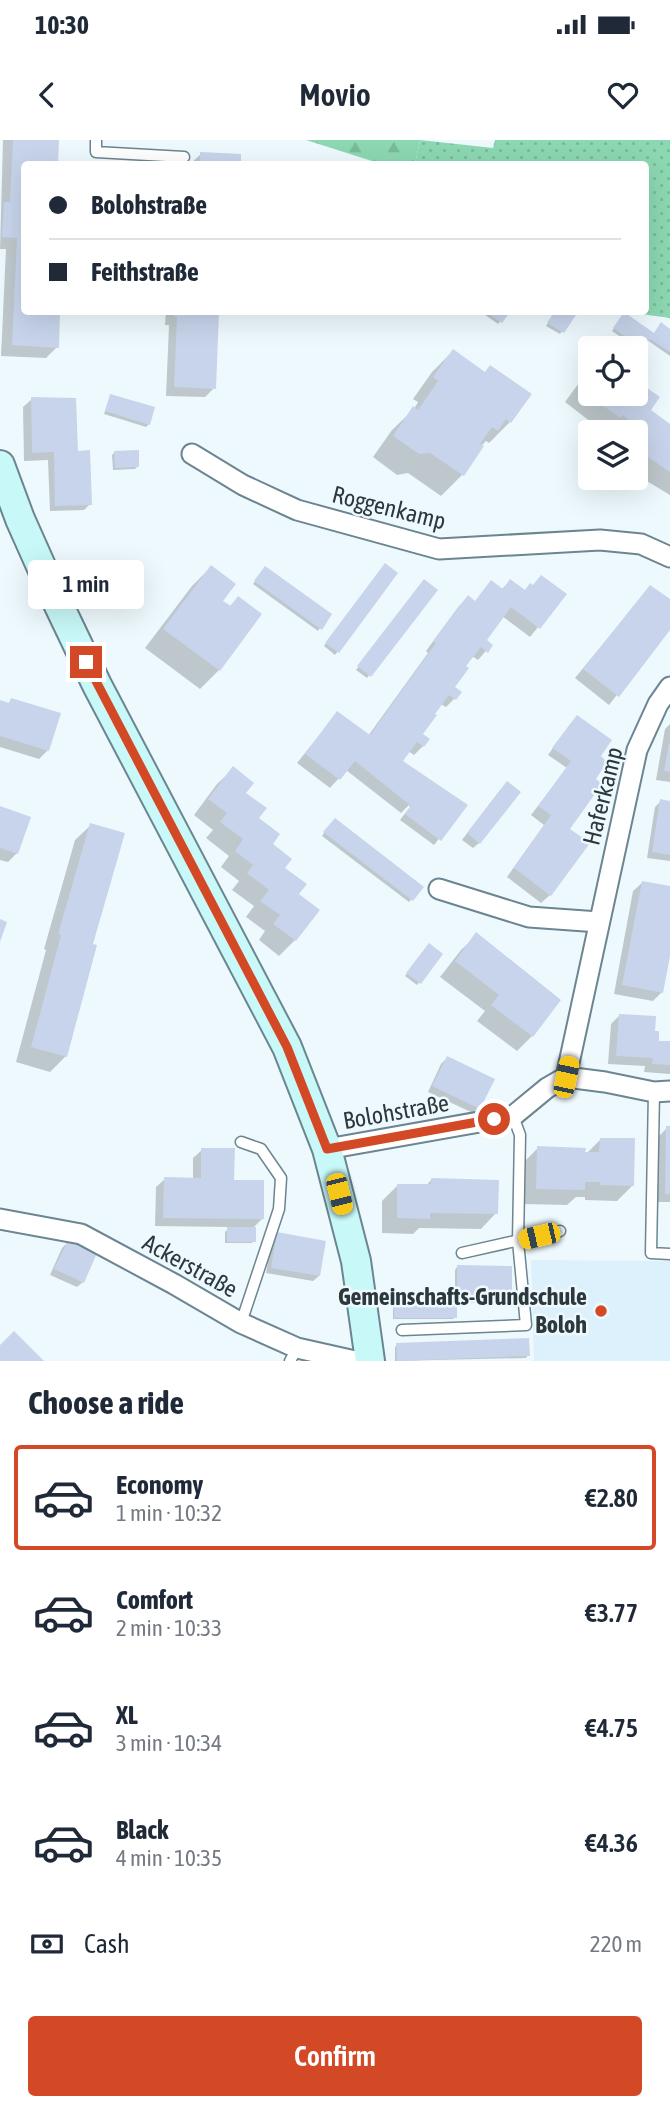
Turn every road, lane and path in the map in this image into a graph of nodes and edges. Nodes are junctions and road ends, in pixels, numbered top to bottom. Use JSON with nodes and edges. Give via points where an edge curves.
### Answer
{"nodes":[{"id":1,"x":96,"y":140,"type":"edge"},
{"id":2,"x":184,"y":157,"type":"dead end"},
{"id":3,"x":192,"y":454,"type":"dead end"},
{"id":4,"x":0,"y":468,"type":"edge"},
{"id":5,"x":670,"y":556,"type":"edge"},
{"id":6,"x":670,"y":688,"type":"edge"},
{"id":7,"x":439,"y":889,"type":"dead end"},
{"id":8,"x":599,"y":922,"type":"junction"},
{"id":9,"x":566,"y":1077,"type":"junction"},
{"id":10,"x":662,"y":1092,"type":"edge"},
{"id":11,"x":513,"y":1116,"type":"junction"},
{"id":12,"x":241,"y":1142,"type":"dead end"},
{"id":13,"x":327,"y":1149,"type":"junction"},
{"id":14,"x":0,"y":1219,"type":"edge"},
{"id":15,"x":560,"y":1231,"type":"dead end"},
{"id":16,"x":518,"y":1241,"type":"junction"},
{"id":17,"x":462,"y":1253,"type":"dead end"},
{"id":18,"x":670,"y":1254,"type":"edge"},
{"id":19,"x":241,"y":1323,"type":"junction"},
{"id":20,"x":402,"y":1330,"type":"dead end"},
{"id":21,"x":294,"y":1355,"type":"edge"},
{"id":22,"x":355,"y":1361,"type":"edge"},
{"id":23,"x":370,"y":1361,"type":"edge"}],
"edges":[{"from":1,"to":2,"type":"lane","via":[[96,152]]},
{"from":3,"to":5,"type":"street","name":"Roggenkamp","via":[[297,510],[439,549],[600,540],[641,544]]},
{"from":4,"to":13,"type":"main road","via":[[97,685],[287,1047]]},
{"from":6,"to":8,"type":"street","name":"Haferkamp","via":[[637,750]]},
{"from":7,"to":8,"type":"street","via":[[529,917]]},
{"from":8,"to":9,"type":"street","name":"Haferkamp"},
{"from":9,"to":10,"type":"street"},
{"from":9,"to":11,"type":"street"},
{"from":10,"to":18,"type":"lane","via":[[651,1253]]},
{"from":11,"to":13,"type":"street","name":"Bolohstraße"},
{"from":11,"to":16,"type":"lane","via":[[520,1135]]},
{"from":12,"to":19,"type":"lane","via":[[261,1149],[281,1178],[279,1209]]},
{"from":13,"to":23,"type":"main road","via":[[356,1261]]},
{"from":14,"to":19,"type":"street","name":"Ackerstraße","via":[[81,1234]]},
{"from":15,"to":16,"type":"lane"},
{"from":16,"to":17,"type":"lane"},
{"from":16,"to":20,"type":"lane","via":[[526,1325]]},
{"from":19,"to":21,"type":"street","name":"Ackerstraße"},
{"from":21,"to":22,"type":"street","name":"Ackerstraße"}]}
